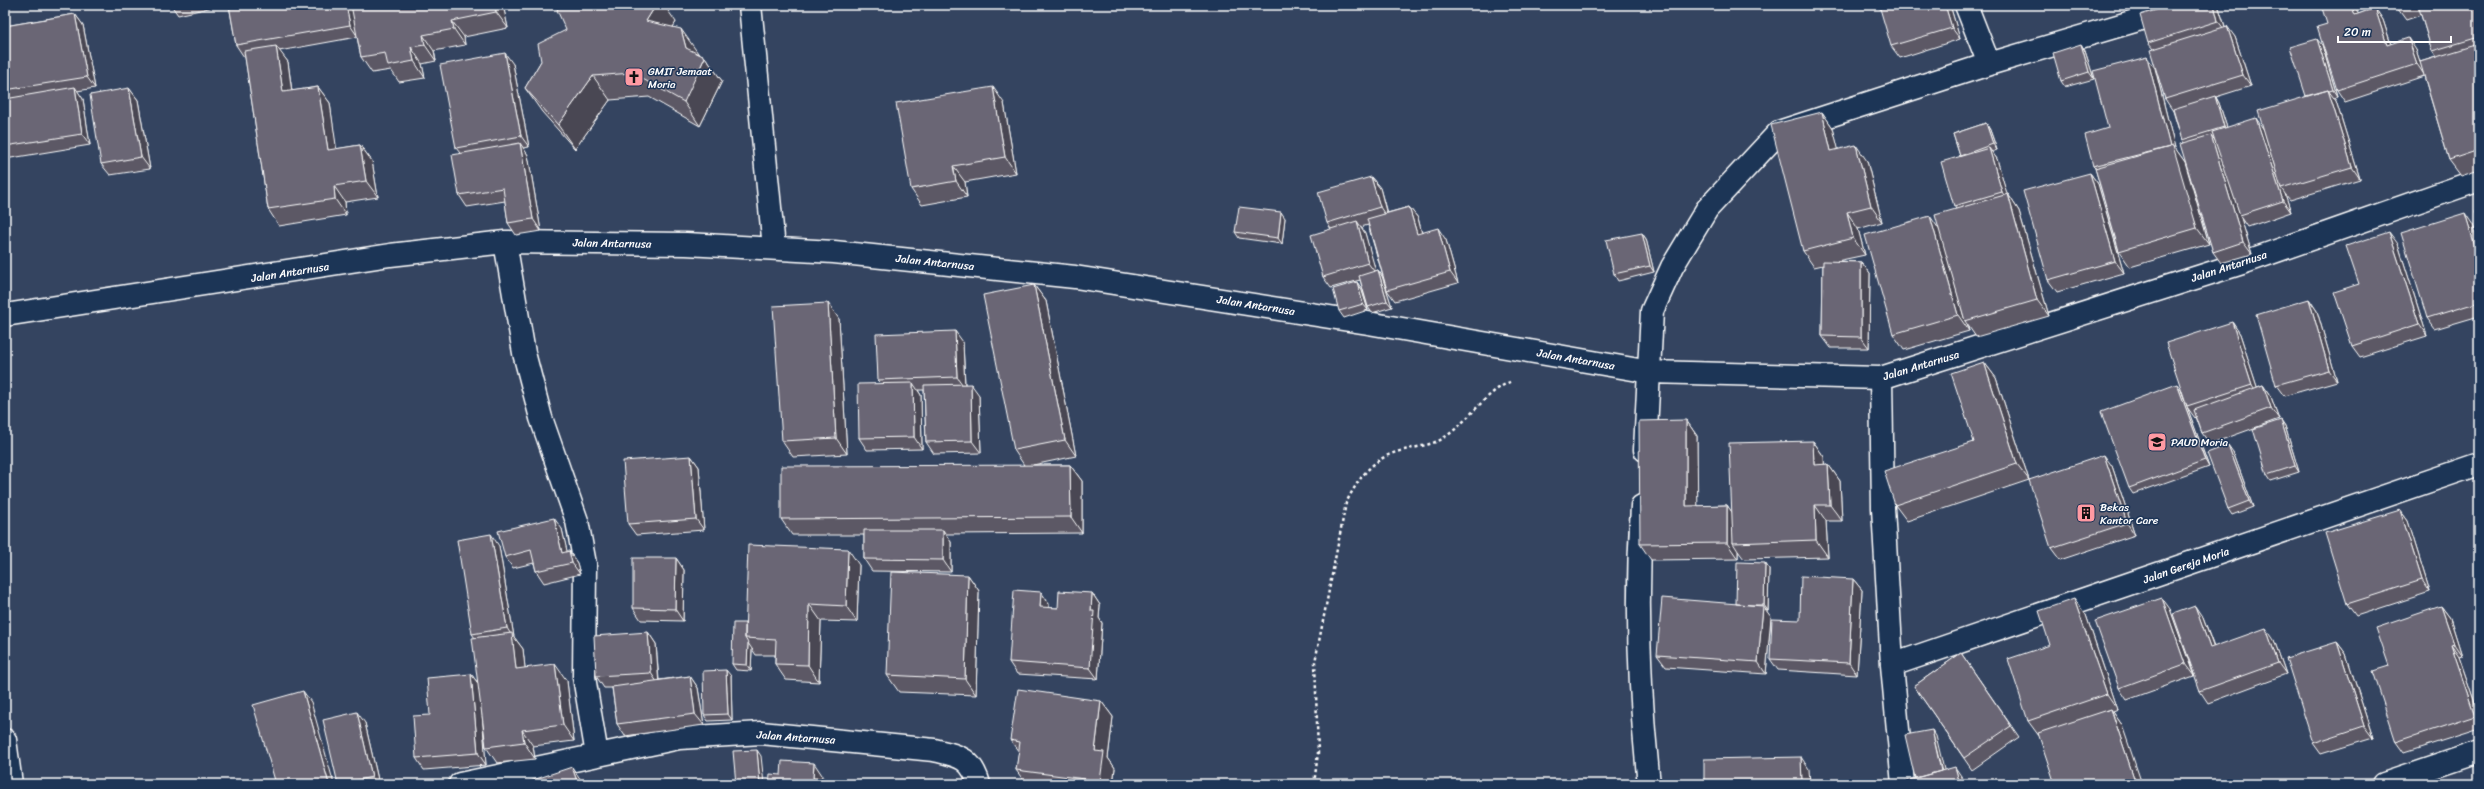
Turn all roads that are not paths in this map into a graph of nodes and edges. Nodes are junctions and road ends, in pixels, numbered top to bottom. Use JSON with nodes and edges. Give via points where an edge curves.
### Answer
{"nodes":[{"id":1,"x":750,"y":5,"type":"edge"},
{"id":2,"x":1966,"y":5,"type":"edge"},
{"id":3,"x":2189,"y":5,"type":"edge"},
{"id":4,"x":1989,"y":64,"type":"junction"},
{"id":5,"x":2479,"y":180,"type":"edge"},
{"id":6,"x":505,"y":242,"type":"junction"},
{"id":7,"x":774,"y":248,"type":"junction"},
{"id":8,"x":5,"y":315,"type":"edge"},
{"id":9,"x":1650,"y":372,"type":"junction"},
{"id":10,"x":1881,"y":378,"type":"junction"},
{"id":11,"x":2479,"y":464,"type":"edge"},
{"id":12,"x":1892,"y":666,"type":"junction"},
{"id":13,"x":5,"y":740,"type":"edge"},
{"id":14,"x":2479,"y":752,"type":"edge"},
{"id":15,"x":597,"y":755,"type":"junction"},
{"id":16,"x":2420,"y":779,"type":"edge"},
{"id":17,"x":11,"y":784,"type":"edge"},
{"id":18,"x":460,"y":784,"type":"edge"},
{"id":19,"x":979,"y":784,"type":"edge"},
{"id":20,"x":1649,"y":784,"type":"edge"},
{"id":21,"x":1903,"y":784,"type":"edge"},
{"id":22,"x":2384,"y":784,"type":"edge"}],
"edges":[{"from":1,"to":7,"type":"street"},
{"from":2,"to":4,"type":"street"},
{"from":3,"to":4,"type":"street"},
{"from":4,"to":9,"type":"street","via":[[1779,132],[1707,209],[1672,267],[1652,311]]},
{"from":5,"to":10,"type":"street","name":"Jalan Antarnusa","via":[[2242,263]]},
{"from":6,"to":7,"type":"street","name":"Jalan Antarnusa","via":[[686,244]]},
{"from":6,"to":8,"type":"street","name":"Jalan Antarnusa","via":[[390,255]]},
{"from":6,"to":15,"type":"street","via":[[524,353],[541,418],[577,521],[585,564],[584,676]]},
{"from":7,"to":9,"type":"street","name":"Jalan Antarnusa","via":[[1075,277],[1368,323]]},
{"from":9,"to":10,"type":"street","name":"Jalan Antarnusa"},
{"from":9,"to":20,"type":"street","via":[[1639,552],[1644,734]]},
{"from":10,"to":12,"type":"street","via":[[1883,508]]},
{"from":11,"to":12,"type":"street","name":"Jalan Gereja Moria"},
{"from":12,"to":21,"type":"street"},
{"from":13,"to":17,"type":"street"},
{"from":14,"to":16,"type":"street"},
{"from":15,"to":18,"type":"street"},
{"from":15,"to":19,"type":"street","name":"Jalan Antarnusa","via":[[679,738],[760,733],[934,750],[958,756],[972,764]]},
{"from":16,"to":22,"type":"street"}]}
